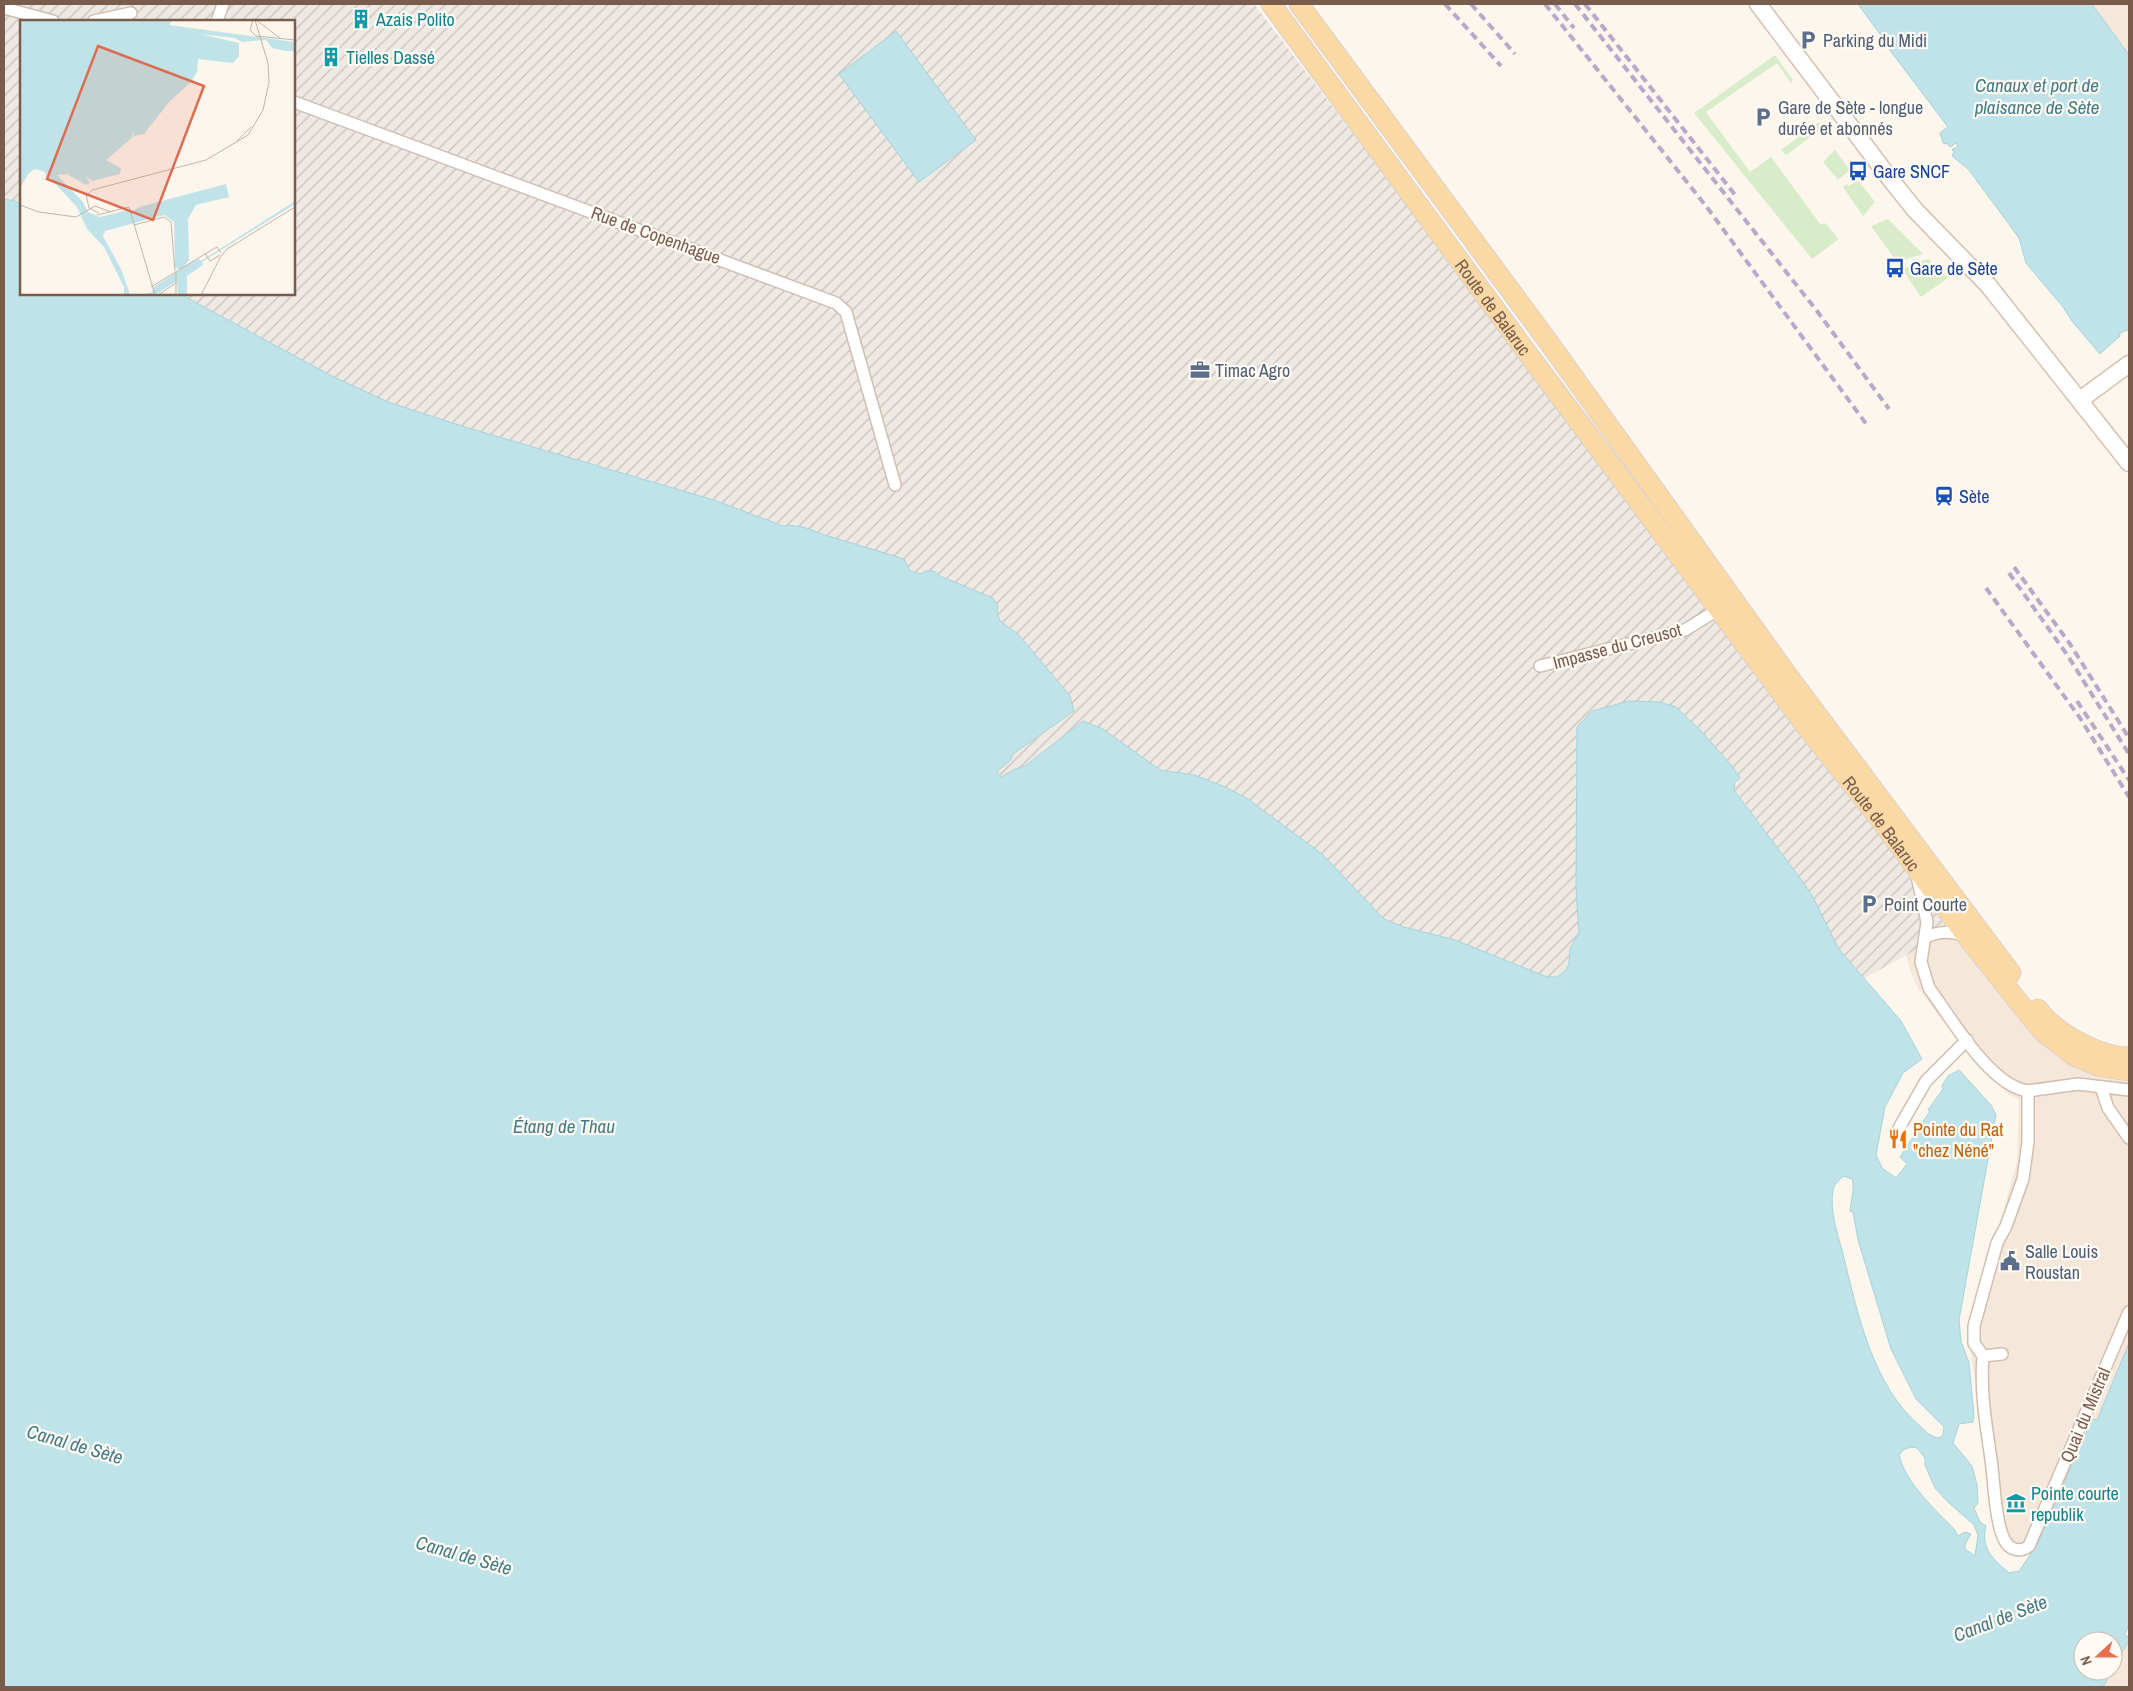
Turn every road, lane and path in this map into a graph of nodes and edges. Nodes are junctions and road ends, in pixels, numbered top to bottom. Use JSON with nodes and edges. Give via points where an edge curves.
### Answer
{"nodes":[{"id":1,"x":223,"y":4,"type":"edge"},
{"id":2,"x":1271,"y":4,"type":"edge"},
{"id":3,"x":1299,"y":4,"type":"edge"},
{"id":4,"x":1758,"y":4,"type":"edge"},
{"id":5,"x":4,"y":8,"type":"edge"},
{"id":6,"x":132,"y":13,"type":"edge"},
{"id":7,"x":49,"y":20,"type":"edge"},
{"id":8,"x":99,"y":20,"type":"edge"},
{"id":9,"x":217,"y":20,"type":"edge"},
{"id":10,"x":295,"y":102,"type":"edge"},
{"id":11,"x":2129,"y":364,"type":"edge"},
{"id":12,"x":2080,"y":400,"type":"junction"},
{"id":13,"x":2129,"y":463,"type":"edge"},
{"id":14,"x":895,"y":485,"type":"dead end"},
{"id":15,"x":1735,"y":598,"type":"junction"},
{"id":16,"x":1719,"y":609,"type":"junction"},
{"id":17,"x":1540,"y":666,"type":"dead end"},
{"id":18,"x":1916,"y":868,"type":"junction"},
{"id":19,"x":1955,"y":908,"type":"junction"},
{"id":20,"x":1927,"y":922,"type":"junction"},
{"id":21,"x":1931,"y":935,"type":"junction"},
{"id":22,"x":1967,"y":936,"type":"junction"},
{"id":23,"x":1967,"y":1040,"type":"junction"},
{"id":24,"x":2129,"y":1057,"type":"edge"},
{"id":25,"x":2129,"y":1071,"type":"edge"},
{"id":26,"x":2101,"y":1087,"type":"junction"},
{"id":27,"x":2129,"y":1090,"type":"edge"},
{"id":28,"x":2028,"y":1091,"type":"junction"},
{"id":29,"x":1899,"y":1128,"type":"dead end"},
{"id":30,"x":2129,"y":1138,"type":"edge"},
{"id":31,"x":2129,"y":1312,"type":"edge"},
{"id":32,"x":2002,"y":1354,"type":"dead end"},
{"id":33,"x":1983,"y":1356,"type":"junction"}],
"edges":[{"from":1,"to":9,"type":"street"},
{"from":2,"to":16,"type":"main road","name":"Route de Balaruc"},
{"from":3,"to":15,"type":"main road","name":"Route de Balaruc"},
{"from":4,"to":12,"type":"street","via":[[1915,210],[1983,280]]},
{"from":5,"to":7,"type":"street"},
{"from":6,"to":8,"type":"street"},
{"from":10,"to":14,"type":"street","name":"Rue de Copenhague","via":[[836,303],[846,312]]},
{"from":11,"to":12,"type":"street"},
{"from":12,"to":13,"type":"street"},
{"from":15,"to":16,"type":"main road"},
{"from":15,"to":19,"type":"main road","name":"Route de Balaruc"},
{"from":16,"to":17,"type":"street","name":"Impasse du Creusot","via":[[1685,630]]},
{"from":16,"to":18,"type":"main road","name":"Route de Balaruc"},
{"from":18,"to":19,"type":"main road","name":"Route de Balaruc"},
{"from":18,"to":20,"type":"street"},
{"from":19,"to":20,"type":"street"},
{"from":19,"to":21,"type":"street","via":[[1948,921]]},
{"from":19,"to":22,"type":"main road","name":"Route de Balaruc"},
{"from":19,"to":24,"type":"main road","name":"Route de Balaruc","via":[[2042,1014],[2070,1036],[2095,1049],[2118,1057]]},
{"from":20,"to":21,"type":"street"},
{"from":21,"to":22,"type":"street","via":[[1952,931]]},
{"from":21,"to":23,"type":"street","via":[[1921,962],[1926,981]]},
{"from":22,"to":25,"type":"main road","name":"Route de Balaruc","via":[[2043,1032],[2059,1046],[2098,1066]]},
{"from":23,"to":28,"type":"street","via":[[1989,1069],[2007,1083]]},
{"from":23,"to":29,"type":"street","via":[[1926,1081]]},
{"from":26,"to":27,"type":"street"},
{"from":26,"to":28,"type":"street","via":[[2078,1084]]},
{"from":26,"to":30,"type":"street","via":[[2108,1108]]},
{"from":28,"to":33,"type":"street","via":[[2024,1179],[1997,1244],[1974,1326],[1974,1343]]},
{"from":31,"to":33,"type":"street","name":"Quai du Mistral","via":[[2029,1546],[2024,1550],[2010,1546],[2002,1530],[1986,1432]]},
{"from":32,"to":33,"type":"street"}]}
